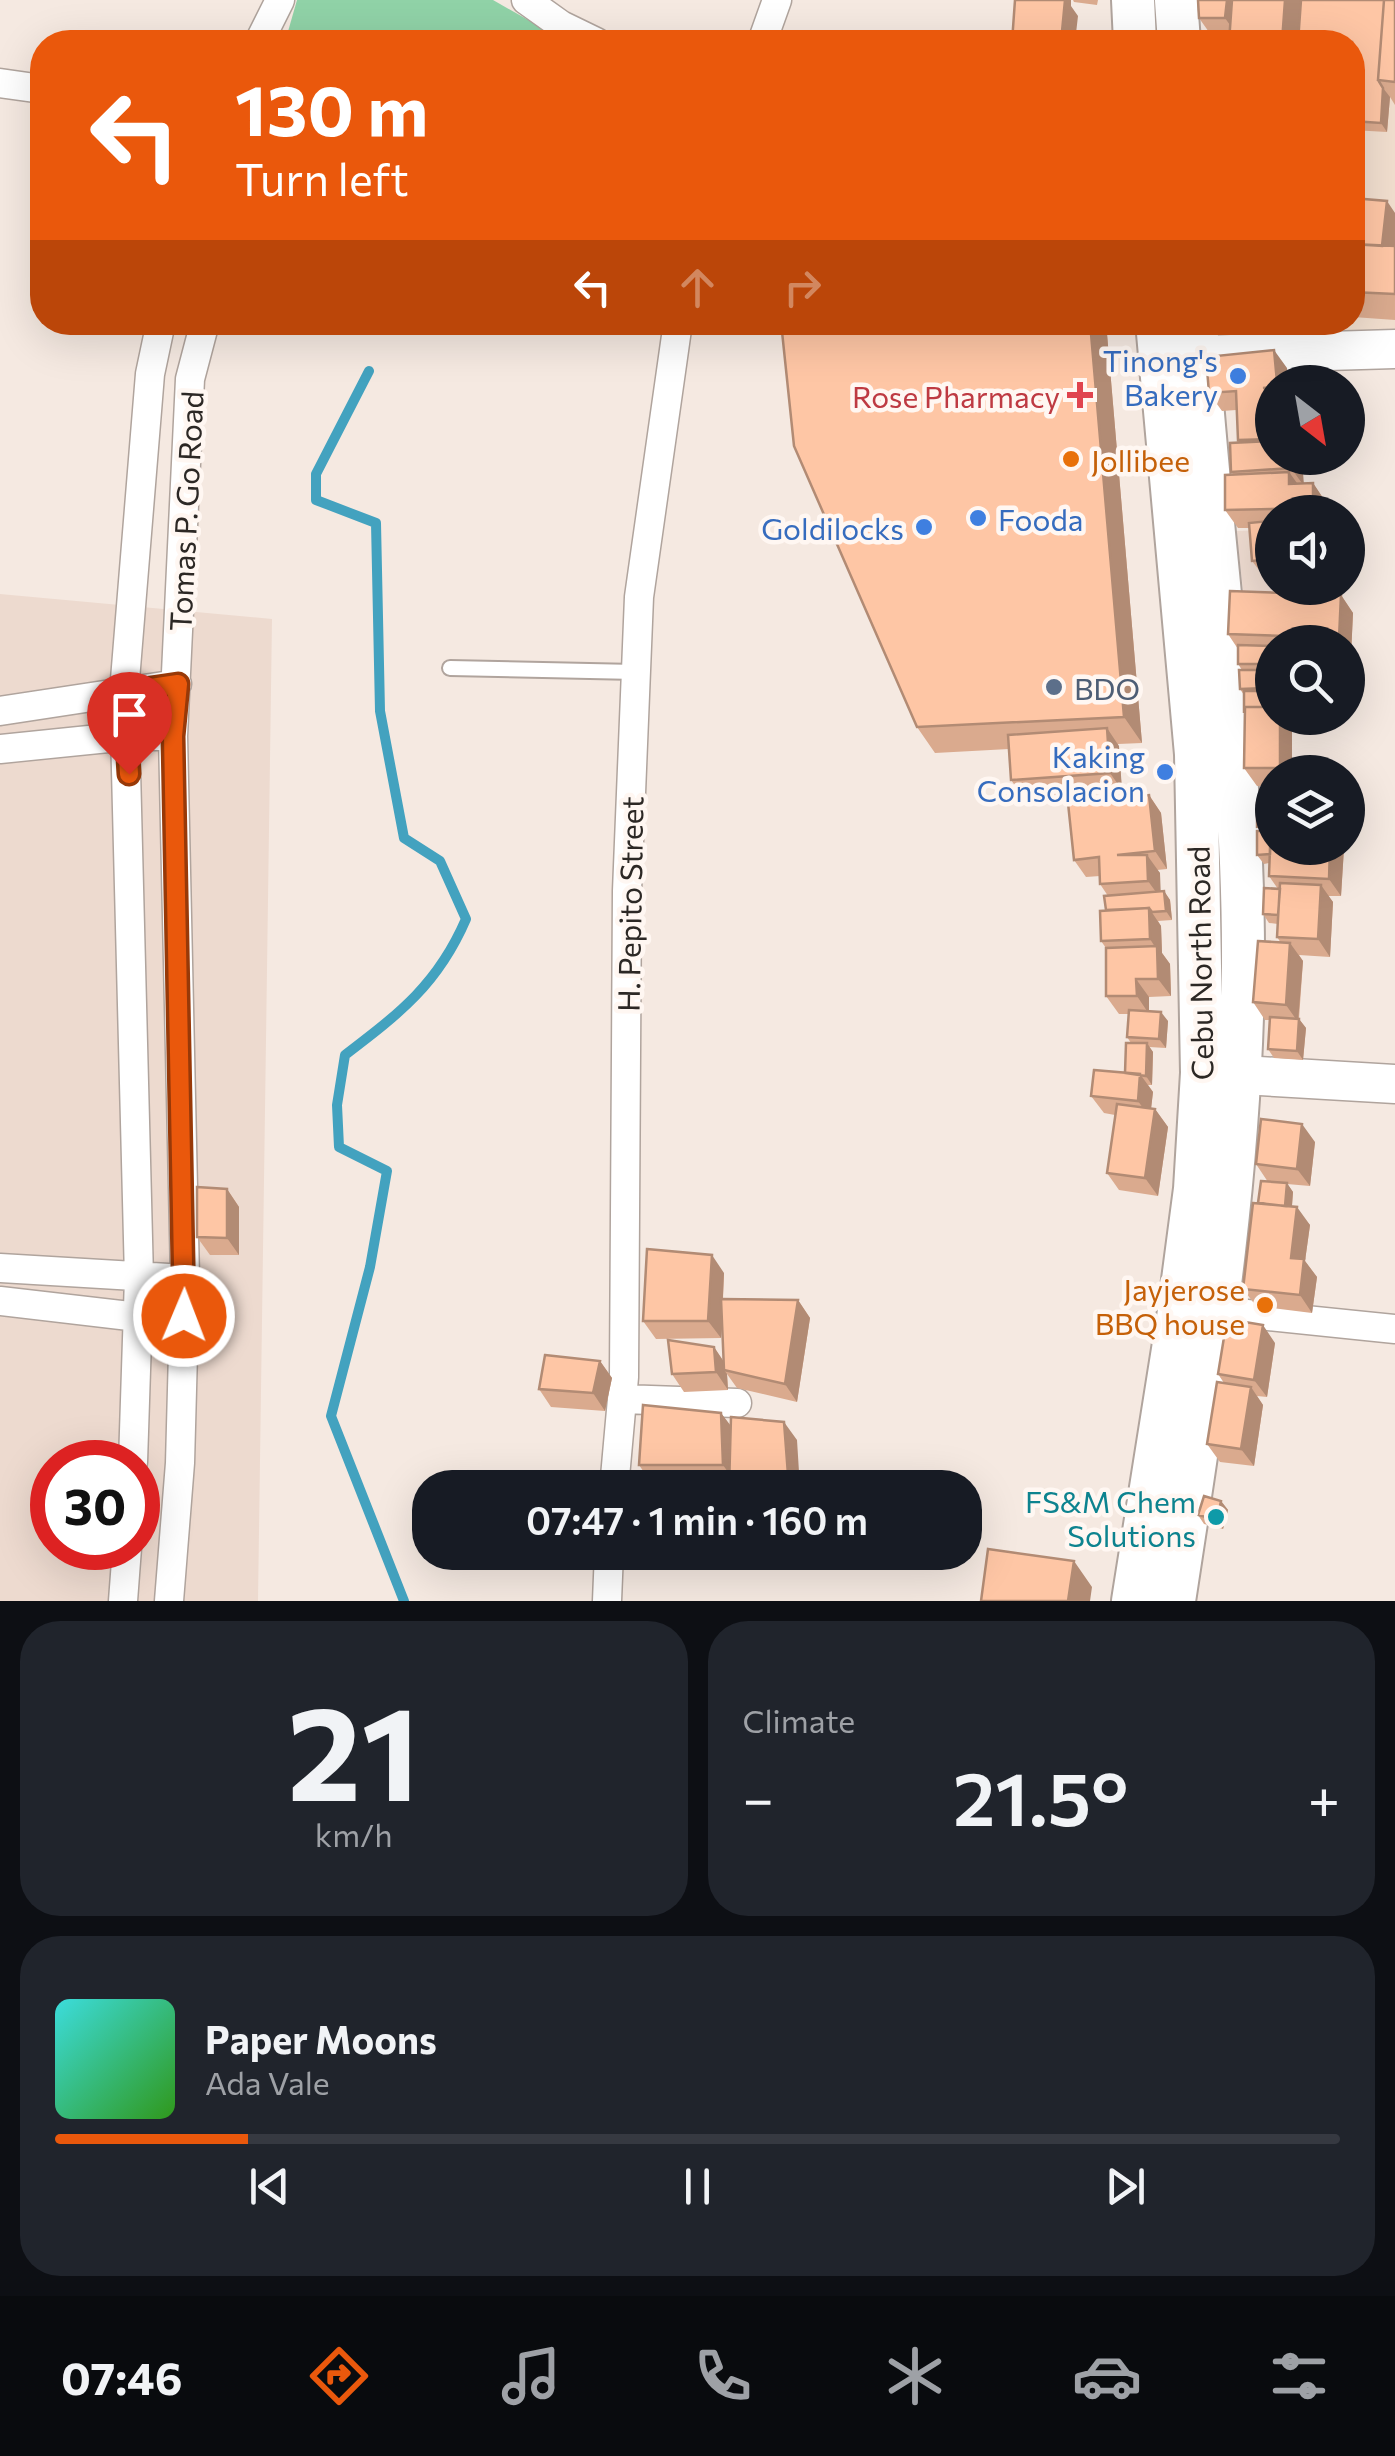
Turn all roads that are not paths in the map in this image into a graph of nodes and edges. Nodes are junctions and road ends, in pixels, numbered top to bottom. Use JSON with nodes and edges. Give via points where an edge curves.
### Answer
{"nodes":[{"id":1,"x":280,"y":0,"type":"edge"},
{"id":2,"x":526,"y":0,"type":"edge"},
{"id":3,"x":777,"y":0,"type":"edge"},
{"id":4,"x":1134,"y":0,"type":"edge"},
{"id":5,"x":1176,"y":0,"type":"edge"},
{"id":6,"x":265,"y":30,"type":"edge"},
{"id":7,"x":571,"y":30,"type":"edge"},
{"id":8,"x":766,"y":30,"type":"edge"},
{"id":9,"x":1135,"y":30,"type":"edge"},
{"id":10,"x":1178,"y":30,"type":"edge"},
{"id":11,"x":0,"y":83,"type":"edge"},
{"id":12,"x":30,"y":87,"type":"edge"},
{"id":13,"x":158,"y":335,"type":"edge"},
{"id":14,"x":202,"y":335,"type":"edge"},
{"id":15,"x":676,"y":335,"type":"edge"},
{"id":16,"x":1158,"y":335,"type":"edge"},
{"id":17,"x":1197,"y":339,"type":"edge"},
{"id":18,"x":1395,"y":349,"type":"edge"},
{"id":19,"x":450,"y":668,"type":"dead end"},
{"id":20,"x":636,"y":672,"type":"junction"},
{"id":21,"x":178,"y":684,"type":"junction"},
{"id":22,"x":124,"y":692,"type":"junction"},
{"id":23,"x":0,"y":711,"type":"edge"},
{"id":24,"x":128,"y":736,"type":"junction"},
{"id":25,"x":173,"y":736,"type":"junction"},
{"id":26,"x":0,"y":749,"type":"edge"},
{"id":27,"x":1220,"y":1073,"type":"junction"},
{"id":28,"x":1395,"y":1084,"type":"edge"},
{"id":29,"x":0,"y":1268,"type":"edge"},
{"id":30,"x":139,"y":1278,"type":"junction"},
{"id":31,"x":184,"y":1279,"type":"junction"},
{"id":32,"x":0,"y":1301,"type":"edge"},
{"id":33,"x":1218,"y":1311,"type":"junction"},
{"id":34,"x":184,"y":1316,"type":"junction"},
{"id":35,"x":138,"y":1317,"type":"junction"},
{"id":36,"x":1395,"y":1329,"type":"edge"},
{"id":37,"x":622,"y":1399,"type":"junction"},
{"id":38,"x":737,"y":1402,"type":"dead end"},
{"id":39,"x":134,"y":1440,"type":"edge"},
{"id":40,"x":616,"y":1470,"type":"edge"},
{"id":41,"x":126,"y":1570,"type":"edge"},
{"id":42,"x":608,"y":1570,"type":"edge"},
{"id":43,"x":124,"y":1601,"type":"edge"},
{"id":44,"x":169,"y":1601,"type":"edge"},
{"id":45,"x":607,"y":1601,"type":"edge"},
{"id":46,"x":1133,"y":1601,"type":"edge"},
{"id":47,"x":1174,"y":1601,"type":"edge"}],
"edges":[{"from":1,"to":6,"type":"street"},
{"from":2,"to":7,"type":"street"},
{"from":3,"to":8,"type":"street"},
{"from":4,"to":9,"type":"main road"},
{"from":5,"to":10,"type":"main road"},
{"from":11,"to":12,"type":"street"},
{"from":13,"to":22,"type":"street","name":"Tomas P. Go Road"},
{"from":14,"to":21,"type":"street","name":"Tomas P. Go Road","via":[[190,379]]},
{"from":15,"to":20,"type":"street","name":"H. Pepito Street","via":[[639,597]]},
{"from":16,"to":27,"type":"main road","name":"Cebu North Road"},
{"from":17,"to":18,"type":"street"},
{"from":17,"to":27,"type":"main road","name":"Cebu North Road","via":[[1240,851]]},
{"from":19,"to":20,"type":"lane"},
{"from":20,"to":37,"type":"street","name":"H. Pepito Street"},
{"from":21,"to":22,"type":"street"},
{"from":21,"to":25,"type":"street","name":"Tomas P. Go Road"},
{"from":22,"to":23,"type":"street"},
{"from":22,"to":24,"type":"street","name":"Tomas P. Go Road"},
{"from":24,"to":25,"type":"street"},
{"from":24,"to":26,"type":"street"},
{"from":24,"to":30,"type":"street","name":"Tomas P. Go Road"},
{"from":25,"to":31,"type":"street","name":"Tomas P. Go Road"},
{"from":27,"to":28,"type":"street"},
{"from":27,"to":33,"type":"main road","name":"Cebu North Road","via":[[1232,1206]]},
{"from":27,"to":46,"type":"main road","name":"Cebu North Road","via":[[1195,1189]]},
{"from":29,"to":30,"type":"street"},
{"from":30,"to":31,"type":"street"},
{"from":30,"to":35,"type":"street","name":"Tomas P. Go Road"},
{"from":31,"to":34,"type":"street","name":"Tomas P. Go Road"},
{"from":32,"to":35,"type":"street"},
{"from":33,"to":36,"type":"street"},
{"from":33,"to":47,"type":"main road","name":"Cebu North Road"},
{"from":34,"to":35,"type":"street"},
{"from":34,"to":44,"type":"street","name":"Tomas P. Go Road"},
{"from":35,"to":39,"type":"street","name":"Tomas P. Go Road"},
{"from":37,"to":38,"type":"street"},
{"from":37,"to":40,"type":"street","name":"H. Pepito Street"},
{"from":41,"to":43,"type":"street"},
{"from":42,"to":45,"type":"street"}]}
